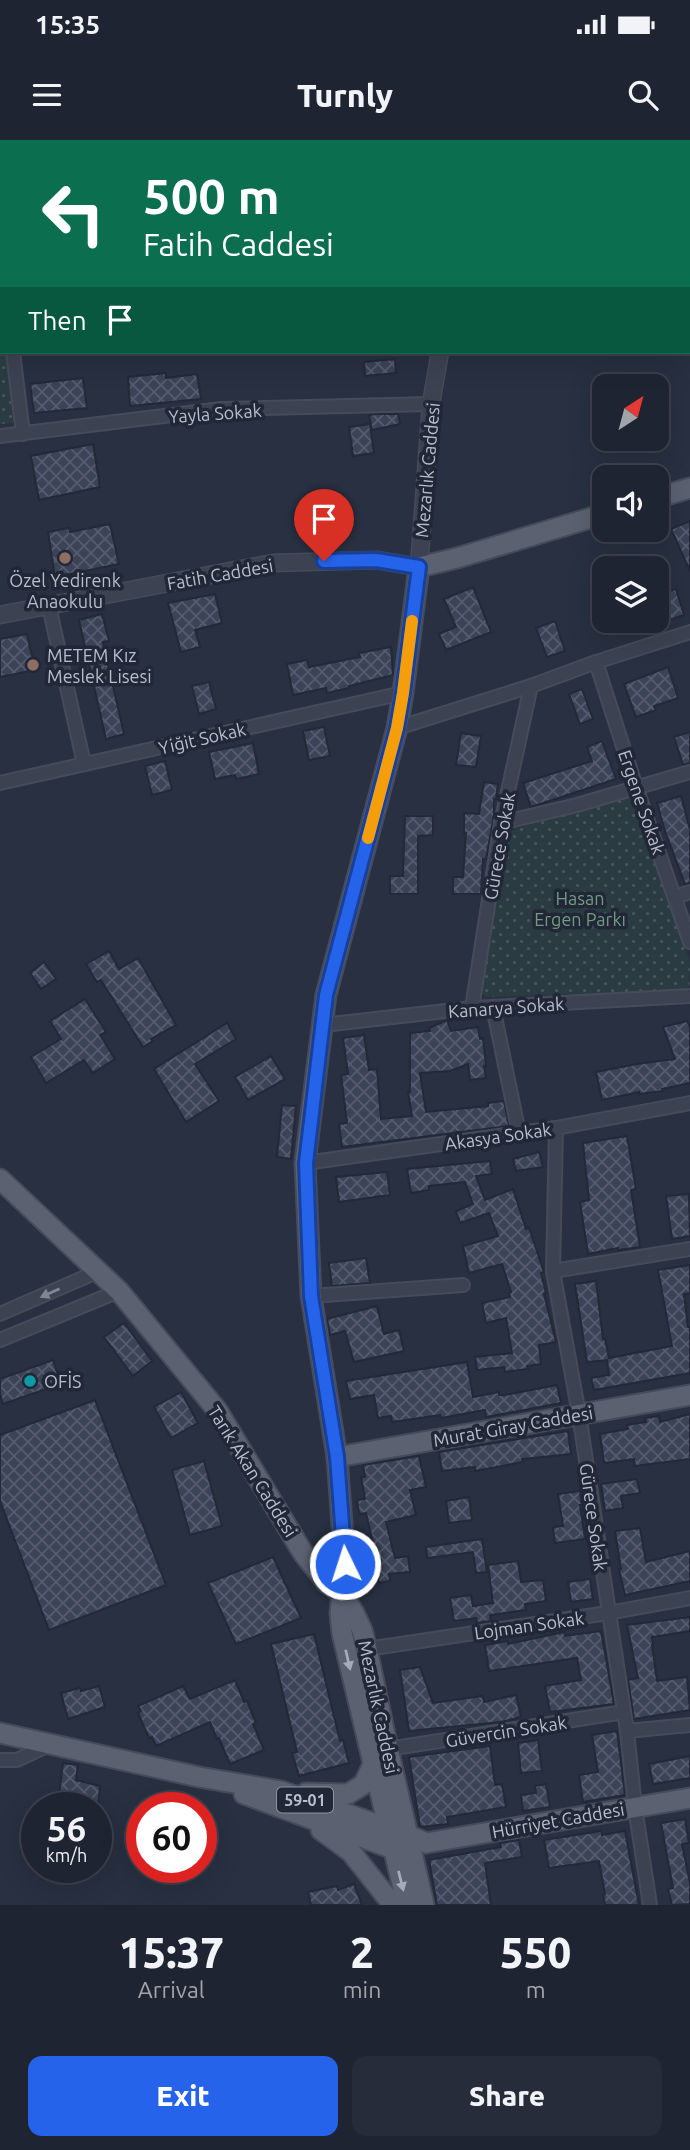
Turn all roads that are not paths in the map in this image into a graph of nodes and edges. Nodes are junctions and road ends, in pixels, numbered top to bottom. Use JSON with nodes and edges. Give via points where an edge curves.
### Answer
{"nodes":[{"id":1,"x":13,"y":354,"type":"edge"},
{"id":2,"x":440,"y":354,"type":"edge"},
{"id":3,"x":431,"y":404,"type":"junction"},
{"id":4,"x":23,"y":434,"type":"junction"},
{"id":5,"x":0,"y":436,"type":"edge"},
{"id":6,"x":690,"y":488,"type":"edge"},
{"id":7,"x":669,"y":494,"type":"edge"},
{"id":8,"x":592,"y":518,"type":"edge"},
{"id":9,"x":419,"y":567,"type":"junction"},
{"id":10,"x":49,"y":606,"type":"junction"},
{"id":11,"x":0,"y":615,"type":"edge"},
{"id":12,"x":690,"y":632,"type":"edge"},
{"id":13,"x":596,"y":662,"type":"junction"},
{"id":14,"x":531,"y":686,"type":"junction"},
{"id":15,"x":403,"y":693,"type":"junction"},
{"id":16,"x":397,"y":728,"type":"junction"},
{"id":17,"x":84,"y":764,"type":"junction"},
{"id":18,"x":690,"y":772,"type":"edge"},
{"id":19,"x":0,"y":783,"type":"edge"},
{"id":20,"x":636,"y":787,"type":"junction"},
{"id":21,"x":501,"y":823,"type":"junction"},
{"id":22,"x":690,"y":892,"type":"edge"},
{"id":23,"x":675,"y":897,"type":"junction"},
{"id":24,"x":690,"y":942,"type":"edge"},
{"id":25,"x":690,"y":996,"type":"edge"},
{"id":26,"x":494,"y":1007,"type":"junction"},
{"id":27,"x":472,"y":1008,"type":"junction"},
{"id":28,"x":323,"y":1025,"type":"junction"},
{"id":29,"x":690,"y":1103,"type":"edge"},
{"id":30,"x":556,"y":1128,"type":"junction"},
{"id":31,"x":519,"y":1133,"type":"junction"},
{"id":32,"x":306,"y":1163,"type":"junction"},
{"id":33,"x":0,"y":1179,"type":"edge"},
{"id":34,"x":690,"y":1249,"type":"edge"},
{"id":35,"x":99,"y":1271,"type":"junction"},
{"id":36,"x":553,"y":1271,"type":"junction"},
{"id":37,"x":463,"y":1285,"type":"dead end"},
{"id":38,"x":119,"y":1290,"type":"junction"},
{"id":39,"x":311,"y":1296,"type":"junction"},
{"id":40,"x":0,"y":1314,"type":"edge"},
{"id":41,"x":0,"y":1340,"type":"edge"},
{"id":42,"x":690,"y":1395,"type":"edge"},
{"id":43,"x":579,"y":1414,"type":"junction"},
{"id":44,"x":337,"y":1457,"type":"junction"},
{"id":45,"x":341,"y":1592,"type":"junction"},
{"id":46,"x":690,"y":1598,"type":"edge"},
{"id":47,"x":608,"y":1613,"type":"junction"},
{"id":48,"x":368,"y":1649,"type":"junction"},
{"id":49,"x":624,"y":1712,"type":"junction"},
{"id":50,"x":690,"y":1725,"type":"edge"},
{"id":51,"x":627,"y":1731,"type":"junction"},
{"id":52,"x":0,"y":1733,"type":"edge"},
{"id":53,"x":51,"y":1743,"type":"junction"},
{"id":54,"x":388,"y":1749,"type":"junction"},
{"id":55,"x":0,"y":1760,"type":"edge"},
{"id":56,"x":373,"y":1764,"type":"junction"},
{"id":57,"x":199,"y":1777,"type":"junction"},
{"id":58,"x":281,"y":1791,"type":"junction"},
{"id":59,"x":690,"y":1798,"type":"edge"},
{"id":60,"x":635,"y":1807,"type":"junction"},
{"id":61,"x":300,"y":1815,"type":"junction"},
{"id":62,"x":387,"y":1828,"type":"junction"},
{"id":63,"x":408,"y":1835,"type":"junction"},
{"id":64,"x":393,"y":1849,"type":"junction"},
{"id":65,"x":420,"y":1849,"type":"junction"},
{"id":66,"x":393,"y":1905,"type":"edge"},
{"id":67,"x":407,"y":1905,"type":"edge"},
{"id":68,"x":424,"y":1905,"type":"edge"},
{"id":69,"x":650,"y":1905,"type":"edge"}],
"edges":[{"from":1,"to":4,"type":"street"},
{"from":2,"to":3,"type":"street","name":"Mezarlık Caddesi"},
{"from":3,"to":4,"type":"street","name":"Yayla Sokak","via":[[221,409]]},
{"from":3,"to":9,"type":"street","name":"Mezarlık Caddesi"},
{"from":4,"to":5,"type":"street","name":"Yayla Sokak"},
{"from":6,"to":7,"type":"main road"},
{"from":8,"to":9,"type":"main road","name":"Fatih Caddesi"},
{"from":9,"to":10,"type":"street","name":"Fatih Caddesi","via":[[376,560],[273,563]]},
{"from":9,"to":15,"type":"main road","name":"Mezarlık Caddesi"},
{"from":10,"to":11,"type":"street","name":"Fatih Caddesi"},
{"from":10,"to":17,"type":"street"},
{"from":12,"to":13,"type":"street"},
{"from":13,"to":14,"type":"street"},
{"from":13,"to":20,"type":"street","name":"Ergene Sokak"},
{"from":14,"to":16,"type":"street"},
{"from":14,"to":21,"type":"street","name":"Gürece Sokak"},
{"from":15,"to":16,"type":"main road","name":"Mezarlık Caddesi"},
{"from":15,"to":17,"type":"street","name":"Yiğit Sokak"},
{"from":16,"to":28,"type":"main road","name":"Mezarlık Caddesi","via":[[326,995]]},
{"from":17,"to":19,"type":"street","name":"Yiğit Sokak"},
{"from":18,"to":20,"type":"street"},
{"from":20,"to":21,"type":"street"},
{"from":20,"to":23,"type":"street","name":"Ergene Sokak"},
{"from":21,"to":27,"type":"street","name":"Gürece Sokak"},
{"from":22,"to":23,"type":"street"},
{"from":23,"to":24,"type":"street","name":"Ergene Sokak"},
{"from":25,"to":26,"type":"street","name":"Kanarya Sokak"},
{"from":26,"to":27,"type":"street","name":"Kanarya Sokak"},
{"from":26,"to":31,"type":"street"},
{"from":27,"to":28,"type":"street","name":"Kanarya Sokak"},
{"from":28,"to":32,"type":"main road","name":"Mezarlık Caddesi"},
{"from":29,"to":30,"type":"street","name":"Akasya Sokak"},
{"from":30,"to":31,"type":"street","name":"Akasya Sokak"},
{"from":30,"to":36,"type":"street","name":"Gürece Sokak"},
{"from":31,"to":32,"type":"street","name":"Akasya Sokak"},
{"from":32,"to":39,"type":"main road","name":"Mezarlık Caddesi"},
{"from":33,"to":35,"type":"main road","name":"Tarık Akan Caddesi"},
{"from":34,"to":36,"type":"street"},
{"from":35,"to":38,"type":"main road","name":"Tarık Akan Caddesi"},
{"from":35,"to":40,"type":"street","one_way":true},
{"from":36,"to":43,"type":"street","name":"Gürece Sokak"},
{"from":37,"to":39,"type":"street"},
{"from":38,"to":41,"type":"street"},
{"from":38,"to":45,"type":"main road","name":"Tarık Akan Caddesi","via":[[217,1410],[303,1553],[327,1583]]},
{"from":39,"to":44,"type":"main road","name":"Mezarlık Caddesi"},
{"from":42,"to":43,"type":"main road","name":"Murat Giray Caddesi"},
{"from":43,"to":44,"type":"main road","name":"Murat Giray Caddesi"},
{"from":43,"to":47,"type":"street","name":"Gürece Sokak"},
{"from":44,"to":45,"type":"main road","name":"Mezarlık Caddesi","via":[[345,1564]]},
{"from":45,"to":48,"type":"main road","name":"Mezarlık Caddesi"},
{"from":45,"to":56,"type":"main road","one_way":true,"via":[[342,1633]]},
{"from":46,"to":47,"type":"street","name":"Lojman Sokak"},
{"from":47,"to":48,"type":"street","name":"Lojman Sokak"},
{"from":47,"to":49,"type":"street","name":"Gürece Sokak"},
{"from":48,"to":54,"type":"main road","name":"Mezarlık Caddesi"},
{"from":49,"to":51,"type":"street","name":"Gürece Sokak"},
{"from":49,"to":54,"type":"street","name":"Güvercin Sokak"},
{"from":50,"to":51,"type":"street"},
{"from":51,"to":60,"type":"street","name":"Gürece Sokak"},
{"from":52,"to":53,"type":"main road","number":"59-01"},
{"from":53,"to":55,"type":"street","via":[[17,1760]]},
{"from":53,"to":57,"type":"main road","number":"59-01"},
{"from":54,"to":63,"type":"main road","name":"Mezarlık Caddesi"},
{"from":56,"to":58,"type":"main road","via":[[364,1784],[348,1794]]},
{"from":56,"to":62,"type":"main road"},
{"from":57,"to":58,"type":"main road","number":"59-01"},
{"from":57,"to":61,"type":"main road"},
{"from":58,"to":62,"type":"main road","number":"59-01"},
{"from":59,"to":60,"type":"main road","name":"Hürriyet Caddesi"},
{"from":60,"to":65,"type":"main road","name":"Hürriyet Caddesi"},
{"from":60,"to":69,"type":"street","name":"Gürece Sokak"},
{"from":61,"to":64,"type":"main road"},
{"from":61,"to":66,"type":"main road","via":[[351,1852]]},
{"from":62,"to":63,"type":"main road","number":"59-01"},
{"from":62,"to":64,"type":"main road"},
{"from":63,"to":65,"type":"main road"},
{"from":64,"to":65,"type":"main road"},
{"from":64,"to":67,"type":"main road","one_way":true},
{"from":65,"to":68,"type":"main road"}]}
